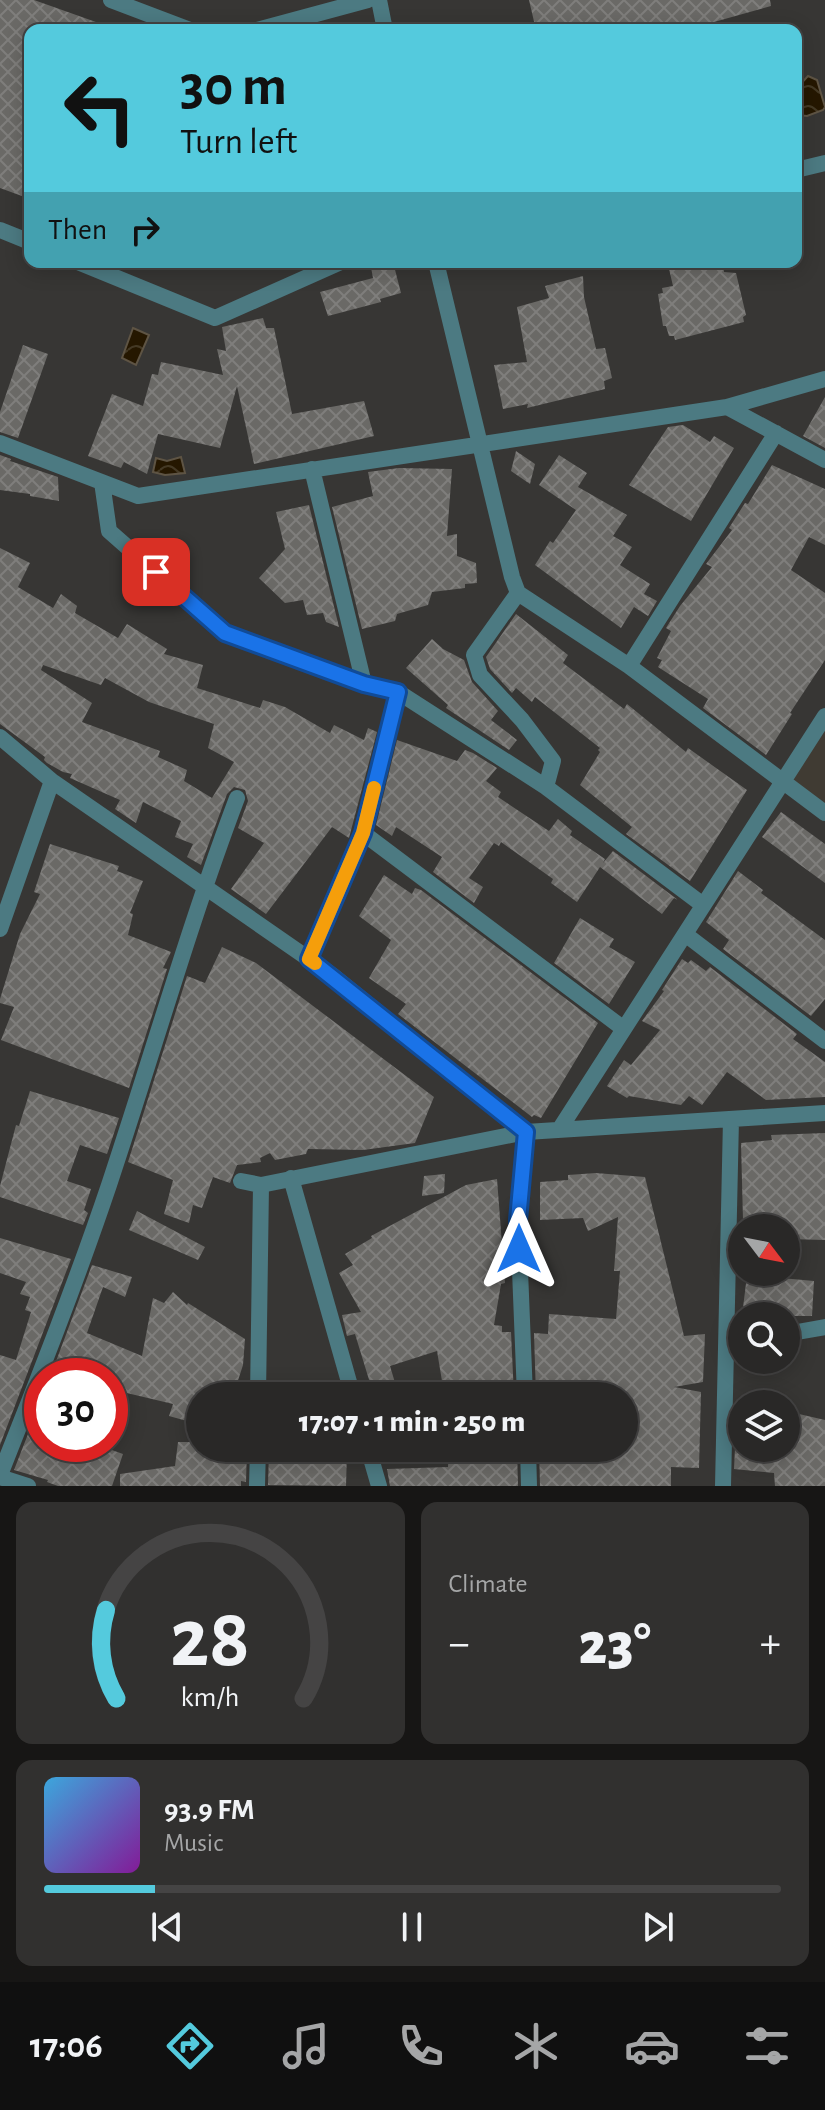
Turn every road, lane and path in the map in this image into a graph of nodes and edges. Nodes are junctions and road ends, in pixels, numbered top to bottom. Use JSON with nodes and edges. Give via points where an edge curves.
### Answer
{"nodes":[{"id":1,"x":111,"y":0,"type":"edge"},
{"id":2,"x":368,"y":0,"type":"edge"},
{"id":3,"x":379,"y":0,"type":"edge"},
{"id":4,"x":174,"y":24,"type":"edge"},
{"id":5,"x":279,"y":24,"type":"edge"},
{"id":6,"x":384,"y":24,"type":"edge"},
{"id":7,"x":825,"y":163,"type":"edge"},
{"id":8,"x":802,"y":169,"type":"edge"},
{"id":9,"x":0,"y":230,"type":"edge"},
{"id":10,"x":24,"y":240,"type":"edge"},
{"id":11,"x":93,"y":268,"type":"edge"},
{"id":12,"x":328,"y":268,"type":"edge"},
{"id":13,"x":437,"y":268,"type":"edge"},
{"id":14,"x":825,"y":379,"type":"edge"},
{"id":15,"x":727,"y":407,"type":"junction"},
{"id":16,"x":776,"y":433,"type":"junction"},
{"id":17,"x":0,"y":443,"type":"edge"},
{"id":18,"x":481,"y":444,"type":"junction"},
{"id":19,"x":825,"y":460,"type":"edge"},
{"id":20,"x":312,"y":469,"type":"junction"},
{"id":21,"x":102,"y":482,"type":"junction"},
{"id":22,"x":518,"y":593,"type":"junction"},
{"id":23,"x":629,"y":666,"type":"junction"},
{"id":24,"x":364,"y":684,"type":"junction"},
{"id":25,"x":398,"y":692,"type":"junction"},
{"id":26,"x":825,"y":716,"type":"edge"},
{"id":27,"x":0,"y":737,"type":"edge"},
{"id":28,"x":52,"y":781,"type":"junction"},
{"id":29,"x":783,"y":782,"type":"junction"},
{"id":30,"x":546,"y":787,"type":"junction"},
{"id":31,"x":237,"y":798,"type":"dead end"},
{"id":32,"x":825,"y":813,"type":"edge"},
{"id":33,"x":363,"y":833,"type":"junction"},
{"id":34,"x":203,"y":887,"type":"junction"},
{"id":35,"x":703,"y":905,"type":"junction"},
{"id":36,"x":0,"y":929,"type":"edge"},
{"id":37,"x":685,"y":934,"type":"junction"},
{"id":38,"x":309,"y":959,"type":"junction"},
{"id":39,"x":624,"y":1029,"type":"junction"},
{"id":40,"x":825,"y":1041,"type":"edge"},
{"id":41,"x":825,"y":1113,"type":"edge"},
{"id":42,"x":731,"y":1119,"type":"junction"},
{"id":43,"x":559,"y":1130,"type":"junction"},
{"id":44,"x":526,"y":1132,"type":"junction"},
{"id":45,"x":291,"y":1178,"type":"junction"},
{"id":46,"x":241,"y":1181,"type":"dead end"},
{"id":47,"x":261,"y":1185,"type":"junction"},
{"id":48,"x":733,"y":1302,"type":"edge"},
{"id":49,"x":825,"y":1327,"type":"edge"},
{"id":50,"x":800,"y":1331,"type":"edge"},
{"id":51,"x":732,"y":1374,"type":"edge"},
{"id":52,"x":258,"y":1382,"type":"edge"},
{"id":53,"x":349,"y":1382,"type":"edge"},
{"id":54,"x":524,"y":1382,"type":"edge"},
{"id":55,"x":258,"y":1462,"type":"edge"},
{"id":56,"x":372,"y":1462,"type":"edge"},
{"id":57,"x":528,"y":1462,"type":"edge"},
{"id":58,"x":0,"y":1476,"type":"edge"},
{"id":59,"x":28,"y":1486,"type":"edge"},
{"id":60,"x":257,"y":1486,"type":"edge"},
{"id":61,"x":379,"y":1486,"type":"edge"},
{"id":62,"x":529,"y":1486,"type":"edge"},
{"id":63,"x":723,"y":1486,"type":"edge"}],
"edges":[{"from":1,"to":4,"type":"street"},
{"from":2,"to":5,"type":"street"},
{"from":3,"to":6,"type":"street"},
{"from":7,"to":8,"type":"street"},
{"from":9,"to":10,"type":"street"},
{"from":11,"to":12,"type":"street","via":[[215,318]]},
{"from":13,"to":18,"type":"street"},
{"from":14,"to":15,"type":"street"},
{"from":15,"to":16,"type":"street"},
{"from":15,"to":18,"type":"street"},
{"from":16,"to":19,"type":"street"},
{"from":16,"to":23,"type":"street"},
{"from":17,"to":21,"type":"street"},
{"from":18,"to":20,"type":"street"},
{"from":18,"to":22,"type":"street"},
{"from":20,"to":21,"type":"street","via":[[138,496]]},
{"from":20,"to":24,"type":"street"},
{"from":21,"to":24,"type":"street","via":[[109,531],[225,633]]},
{"from":22,"to":23,"type":"street"},
{"from":22,"to":30,"type":"street","via":[[474,655],[480,675],[553,761]]},
{"from":23,"to":29,"type":"street"},
{"from":24,"to":25,"type":"street"},
{"from":25,"to":30,"type":"street"},
{"from":25,"to":33,"type":"street"},
{"from":26,"to":29,"type":"street"},
{"from":27,"to":28,"type":"street"},
{"from":28,"to":34,"type":"street"},
{"from":28,"to":36,"type":"street"},
{"from":29,"to":32,"type":"street"},
{"from":29,"to":35,"type":"street"},
{"from":30,"to":35,"type":"street"},
{"from":31,"to":34,"type":"street"},
{"from":33,"to":38,"type":"street"},
{"from":33,"to":39,"type":"street"},
{"from":34,"to":38,"type":"street"},
{"from":34,"to":58,"type":"street","via":[[109,1184]]},
{"from":35,"to":37,"type":"street"},
{"from":37,"to":39,"type":"street"},
{"from":37,"to":40,"type":"street"},
{"from":38,"to":44,"type":"street"},
{"from":39,"to":43,"type":"street"},
{"from":41,"to":42,"type":"street"},
{"from":42,"to":43,"type":"street"},
{"from":42,"to":48,"type":"street"},
{"from":43,"to":44,"type":"street"},
{"from":44,"to":45,"type":"street"},
{"from":44,"to":54,"type":"street","via":[[518,1220]]},
{"from":45,"to":47,"type":"street"},
{"from":45,"to":53,"type":"street"},
{"from":46,"to":47,"type":"street"},
{"from":47,"to":52,"type":"street"},
{"from":49,"to":50,"type":"street"},
{"from":51,"to":63,"type":"street"},
{"from":55,"to":60,"type":"street"},
{"from":56,"to":61,"type":"street"},
{"from":57,"to":62,"type":"street"},
{"from":58,"to":59,"type":"street"}]}
